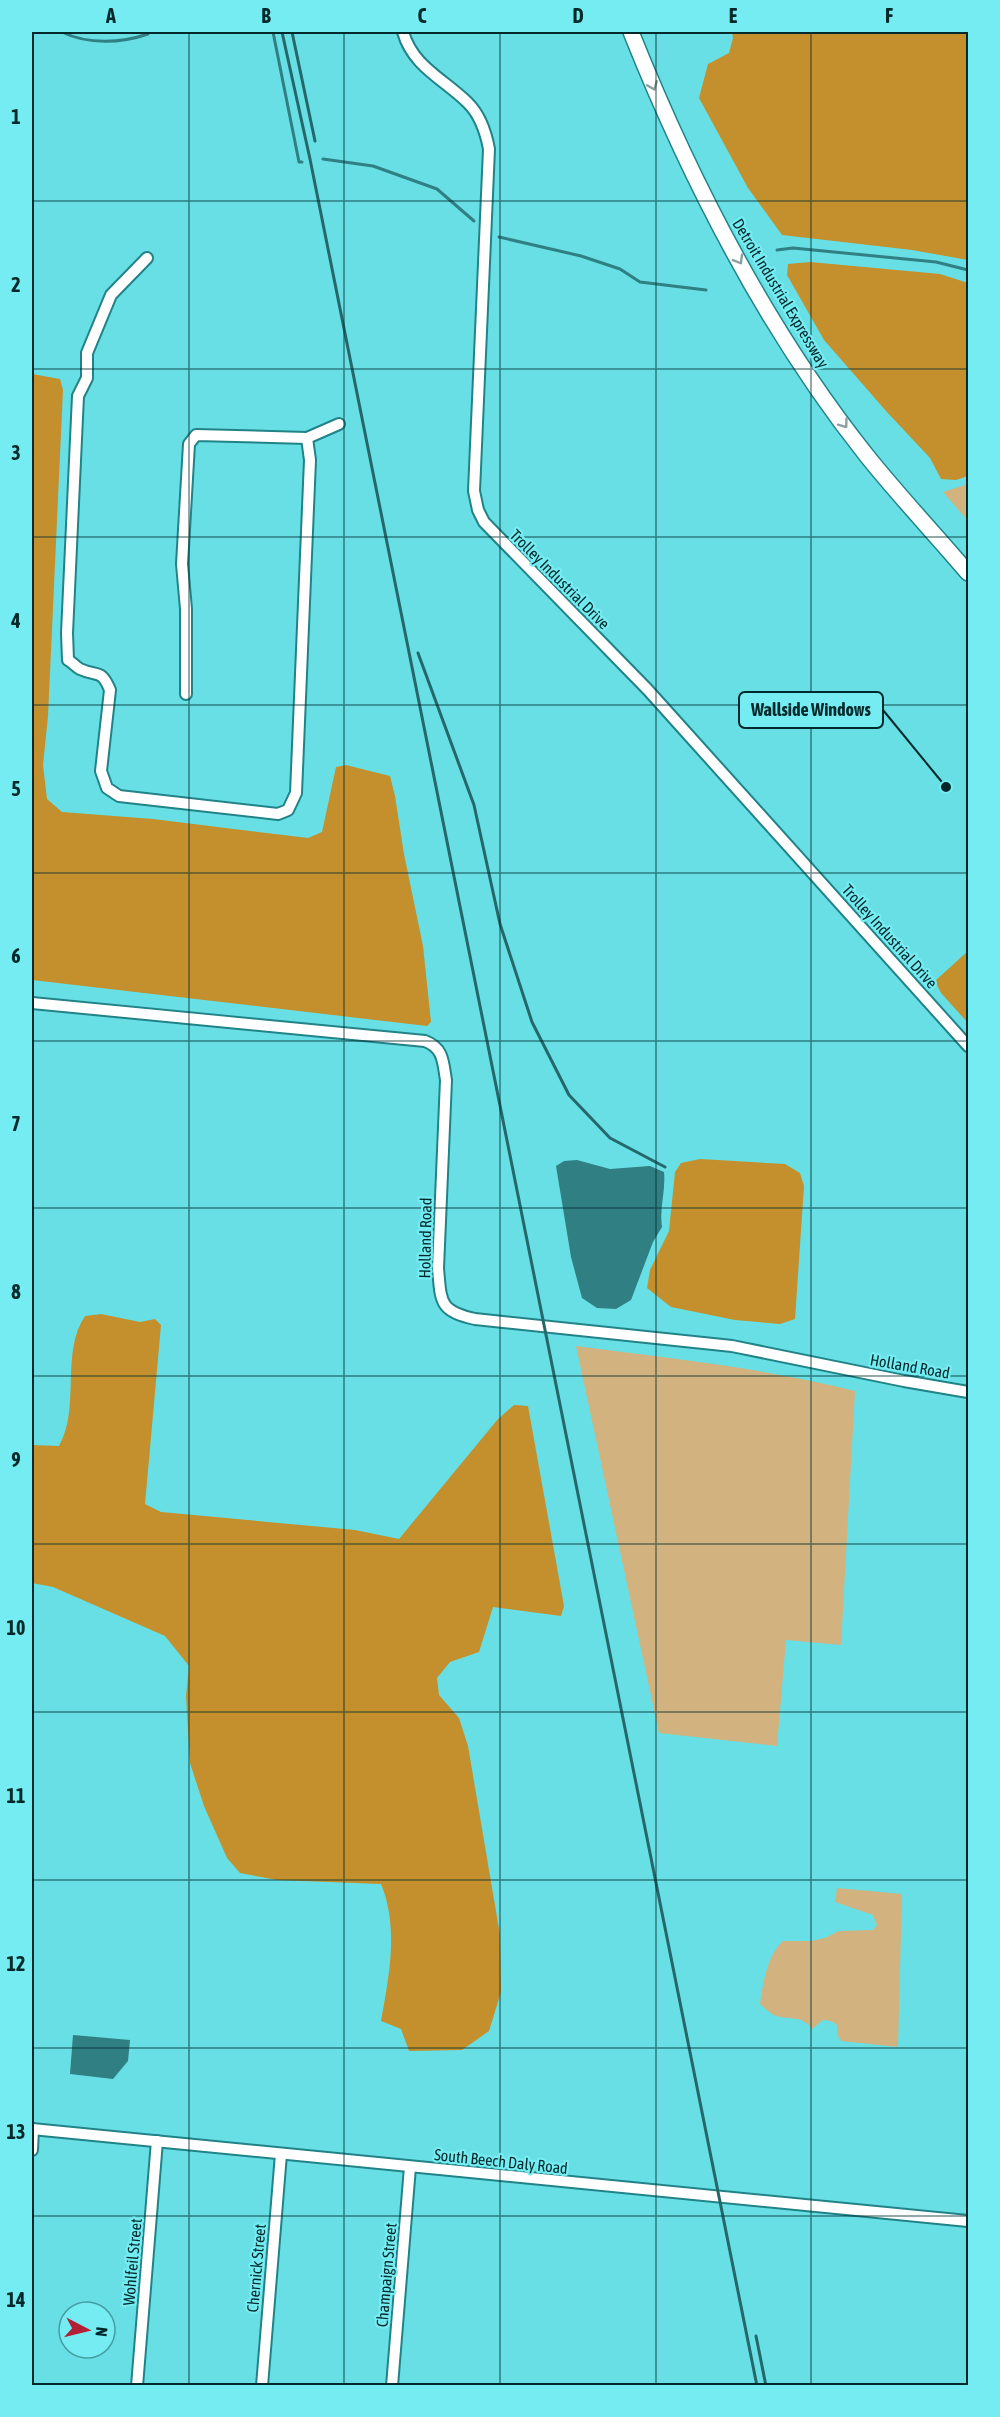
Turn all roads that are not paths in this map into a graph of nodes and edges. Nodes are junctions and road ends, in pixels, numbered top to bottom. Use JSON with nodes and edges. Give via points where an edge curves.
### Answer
{"nodes":[{"id":1,"x":403,"y":32,"type":"edge"},
{"id":2,"x":631,"y":32,"type":"edge"},
{"id":3,"x":147,"y":258,"type":"dead end"},
{"id":4,"x":339,"y":424,"type":"dead end"},
{"id":5,"x":307,"y":438,"type":"junction"},
{"id":6,"x":969,"y":573,"type":"edge"},
{"id":7,"x":186,"y":694,"type":"dead end"},
{"id":8,"x":32,"y":1003,"type":"edge"},
{"id":9,"x":969,"y":1046,"type":"edge"},
{"id":10,"x":969,"y":1392,"type":"edge"},
{"id":11,"x":32,"y":2129,"type":"edge"},
{"id":12,"x":157,"y":2141,"type":"junction"},
{"id":13,"x":32,"y":2150,"type":"edge"},
{"id":14,"x":281,"y":2154,"type":"junction"},
{"id":15,"x":410,"y":2167,"type":"junction"},
{"id":16,"x":969,"y":2211,"type":"edge"},
{"id":17,"x":968,"y":2221,"type":"edge"},
{"id":18,"x":137,"y":2385,"type":"edge"},
{"id":19,"x":262,"y":2385,"type":"edge"},
{"id":20,"x":392,"y":2385,"type":"edge"}],
"edges":[{"from":1,"to":9,"type":"street","name":"Trolley Industrial Drive","via":[[423,66],[472,108],[489,149],[474,491],[484,522],[648,690]]},
{"from":2,"to":6,"type":"highway","name":"Detroit Industrial Expressway","one_way":true,"via":[[703,195],[781,334],[867,456]]},
{"from":3,"to":5,"type":"street","via":[[111,295],[87,353],[87,378],[78,396],[69,660],[81,669],[99,672],[106,679],[110,690],[101,771],[107,788],[119,796],[278,814],[288,810],[296,793],[310,460]]},
{"from":4,"to":5,"type":"street"},
{"from":5,"to":7,"type":"street","via":[[196,435],[189,444],[182,564]]},
{"from":8,"to":10,"type":"street","name":"Holland Road","via":[[414,1039],[435,1045],[442,1056],[446,1080],[438,1268],[444,1305],[451,1312],[475,1318],[732,1346]]},
{"from":11,"to":12,"type":"street","name":"South Beech Daly Road"},
{"from":11,"to":13,"type":"street"},
{"from":12,"to":14,"type":"street","name":"South Beech Daly Road"},
{"from":12,"to":18,"type":"street","name":"Wohlfeil Street"},
{"from":14,"to":15,"type":"street","name":"South Beech Daly Road"},
{"from":14,"to":19,"type":"street","name":"Chernick Street"},
{"from":15,"to":17,"type":"street","name":"South Beech Daly Road"},
{"from":15,"to":20,"type":"street","name":"Champaign Street"},
{"from":16,"to":17,"type":"street"}]}
